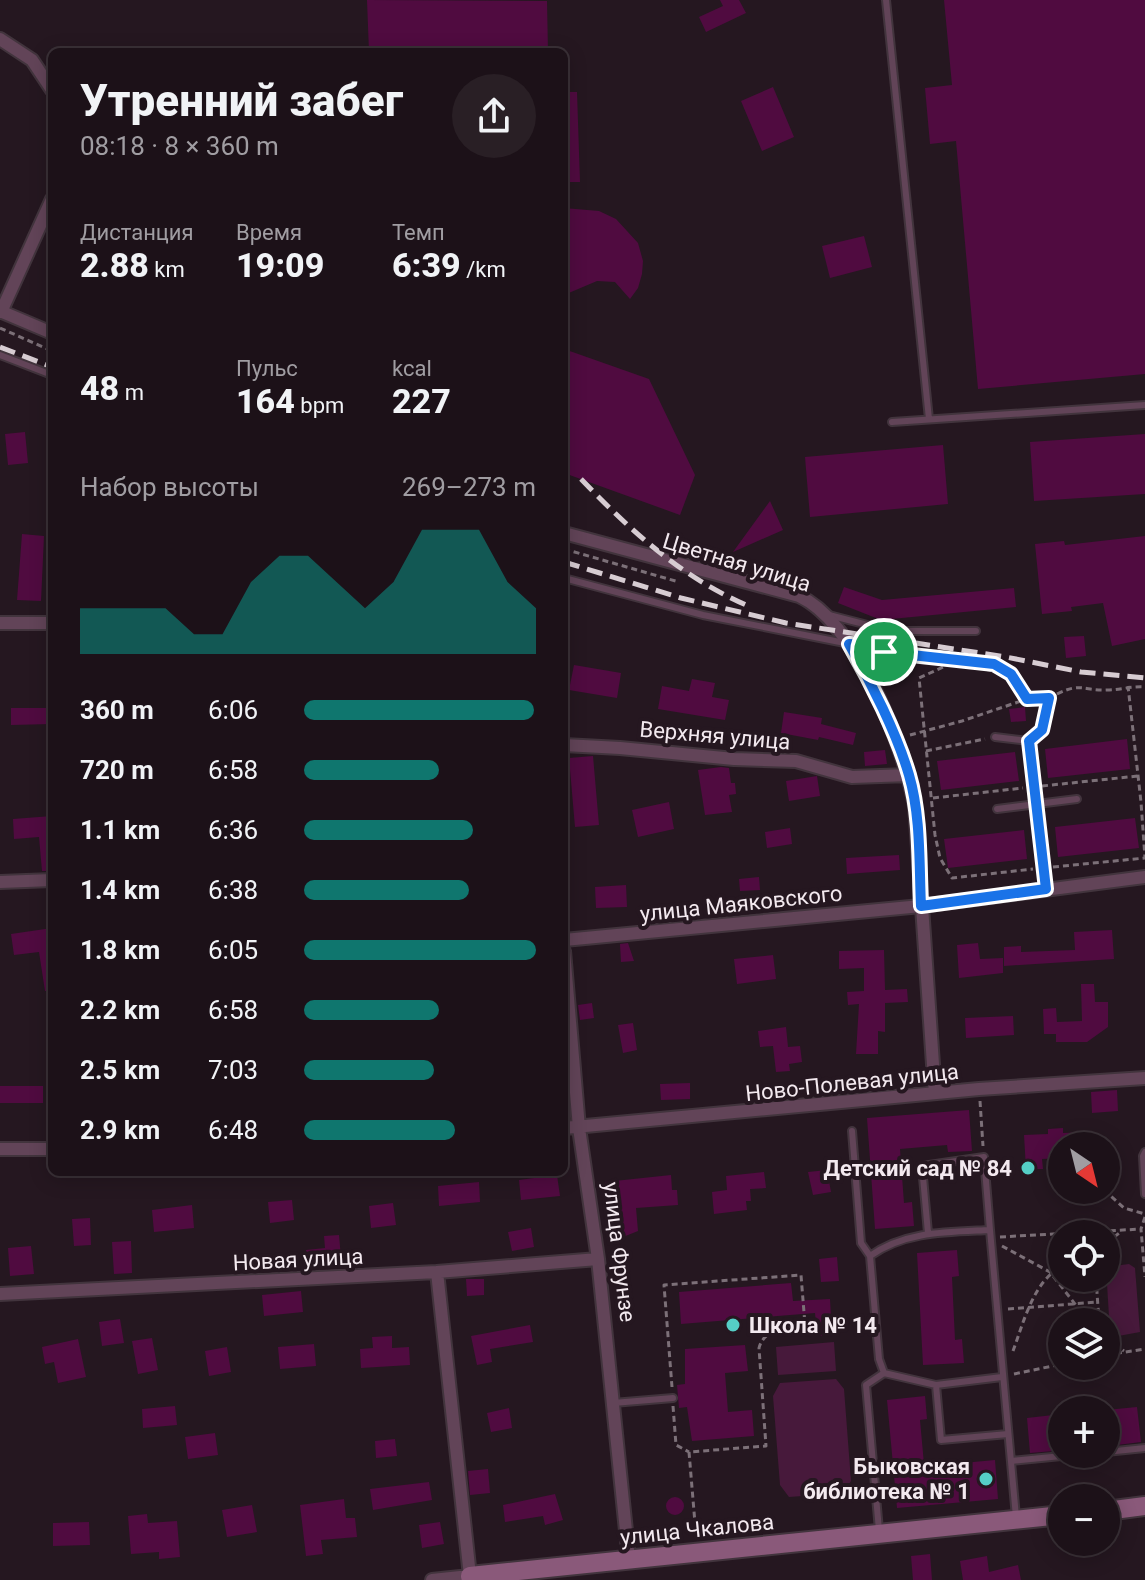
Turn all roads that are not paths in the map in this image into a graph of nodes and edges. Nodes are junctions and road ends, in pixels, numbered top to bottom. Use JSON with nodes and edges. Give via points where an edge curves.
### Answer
{"nodes":[{"id":1,"x":886,"y":0,"type":"edge"},
{"id":2,"x":0,"y":39,"type":"edge"},
{"id":3,"x":48,"y":84,"type":"edge"},
{"id":4,"x":48,"y":208,"type":"edge"},
{"id":5,"x":1,"y":311,"type":"edge"},
{"id":6,"x":48,"y":331,"type":"edge"},
{"id":7,"x":0,"y":355,"type":"edge"},
{"id":8,"x":48,"y":373,"type":"edge"},
{"id":9,"x":1145,"y":405,"type":"edge"},
{"id":10,"x":929,"y":419,"type":"junction"},
{"id":11,"x":892,"y":422,"type":"dead end"},
{"id":12,"x":568,"y":534,"type":"edge"},
{"id":13,"x":568,"y":579,"type":"edge"},
{"id":14,"x":824,"y":613,"type":"junction"},
{"id":15,"x":0,"y":623,"type":"edge"},
{"id":16,"x":48,"y":623,"type":"edge"},
{"id":17,"x":976,"y":631,"type":"dead end"},
{"id":18,"x":849,"y":644,"type":"junction"},
{"id":19,"x":1049,"y":698,"type":"road end"},
{"id":20,"x":995,"y":737,"type":"road end"},
{"id":21,"x":1029,"y":741,"type":"junction"},
{"id":22,"x":568,"y":745,"type":"edge"},
{"id":23,"x":909,"y":775,"type":"junction"},
{"id":24,"x":1077,"y":799,"type":"dead end"},
{"id":25,"x":1036,"y":805,"type":"junction"},
{"id":26,"x":997,"y":809,"type":"dead end"},
{"id":27,"x":1145,"y":877,"type":"edge"},
{"id":28,"x":48,"y":880,"type":"edge"},
{"id":29,"x":0,"y":882,"type":"edge"},
{"id":30,"x":1046,"y":889,"type":"junction"},
{"id":31,"x":921,"y":906,"type":"junction"},
{"id":32,"x":568,"y":940,"type":"edge"},
{"id":33,"x":568,"y":998,"type":"edge"},
{"id":34,"x":1145,"y":1078,"type":"edge"},
{"id":35,"x":935,"y":1093,"type":"junction"},
{"id":36,"x":568,"y":1128,"type":"edge"},
{"id":37,"x":579,"y":1128,"type":"junction"},
{"id":38,"x":852,"y":1131,"type":"dead end"},
{"id":39,"x":0,"y":1149,"type":"edge"},
{"id":40,"x":48,"y":1149,"type":"edge"},
{"id":41,"x":1145,"y":1152,"type":"edge"},
{"id":42,"x":1145,"y":1194,"type":"edge"},
{"id":43,"x":990,"y":1230,"type":"junction"},
{"id":44,"x":928,"y":1233,"type":"junction"},
{"id":45,"x":870,"y":1256,"type":"junction"},
{"id":46,"x":598,"y":1259,"type":"junction"},
{"id":47,"x":437,"y":1272,"type":"junction"},
{"id":48,"x":0,"y":1294,"type":"edge"},
{"id":49,"x":884,"y":1373,"type":"junction"},
{"id":50,"x":1002,"y":1377,"type":"junction"},
{"id":51,"x":936,"y":1385,"type":"junction"},
{"id":52,"x":673,"y":1398,"type":"road end"},
{"id":53,"x":613,"y":1403,"type":"junction"},
{"id":54,"x":1008,"y":1434,"type":"junction"},
{"id":55,"x":1145,"y":1448,"type":"edge"},
{"id":56,"x":1120,"y":1451,"type":"edge"},
{"id":57,"x":1048,"y":1457,"type":"edge"},
{"id":58,"x":1011,"y":1461,"type":"junction"},
{"id":59,"x":1145,"y":1506,"type":"edge"},
{"id":60,"x":1120,"y":1509,"type":"edge"},
{"id":61,"x":1048,"y":1517,"type":"edge"},
{"id":62,"x":1016,"y":1520,"type":"junction"},
{"id":63,"x":879,"y":1534,"type":"junction"},
{"id":64,"x":629,"y":1560,"type":"junction"},
{"id":65,"x":471,"y":1578,"type":"edge"},
{"id":66,"x":432,"y":1580,"type":"edge"}],
"edges":[{"from":1,"to":10,"type":"lane"},
{"from":2,"to":3,"type":"street","via":[[32,60]]},
{"from":4,"to":5,"type":"street"},
{"from":5,"to":6,"type":"street"},
{"from":7,"to":8,"type":"lane"},
{"from":9,"to":10,"type":"lane"},
{"from":10,"to":11,"type":"lane"},
{"from":12,"to":14,"type":"street","name":"Цветная улица","via":[[799,596]]},
{"from":13,"to":18,"type":"lane","via":[[703,615]]},
{"from":14,"to":17,"type":"lane","via":[[891,631]]},
{"from":14,"to":18,"type":"street","name":"Цветная улица"},
{"from":15,"to":16,"type":"street"},
{"from":18,"to":23,"type":"street","name":"Цветная улица","via":[[874,688]]},
{"from":19,"to":21,"type":"lane","via":[[1042,730]]},
{"from":20,"to":21,"type":"lane"},
{"from":21,"to":25,"type":"lane"},
{"from":22,"to":23,"type":"street","name":"Верхняя улица","via":[[796,761],[852,777]]},
{"from":23,"to":31,"type":"street","name":"Цветная улица"},
{"from":24,"to":25,"type":"lane"},
{"from":25,"to":26,"type":"lane"},
{"from":25,"to":30,"type":"lane"},
{"from":27,"to":30,"type":"street","name":"улица Маяковского"},
{"from":28,"to":29,"type":"street"},
{"from":30,"to":31,"type":"street","name":"улица Маяковского"},
{"from":31,"to":32,"type":"street","name":"улица Маяковского"},
{"from":31,"to":35,"type":"street"},
{"from":33,"to":37,"type":"street","name":"улица Фрунзе"},
{"from":34,"to":35,"type":"street","name":"Ново-Полевая улица"},
{"from":35,"to":37,"type":"street","name":"Ново-Полевая улица"},
{"from":36,"to":37,"type":"street","name":"Ново-Полевая улица"},
{"from":37,"to":46,"type":"street","name":"улица Фрунзе"},
{"from":38,"to":45,"type":"lane","via":[[861,1243]]},
{"from":39,"to":40,"type":"street"},
{"from":41,"to":42,"type":"lane"},
{"from":43,"to":44,"type":"lane"},
{"from":43,"to":44,"type":"lane","via":[[984,1157],[922,1166]]},
{"from":43,"to":50,"type":"lane"},
{"from":44,"to":45,"type":"lane","via":[[889,1242]]},
{"from":45,"to":49,"type":"lane"},
{"from":46,"to":47,"type":"street","name":"Новая улица"},
{"from":46,"to":53,"type":"street","name":"улица Фрунзе"},
{"from":47,"to":48,"type":"street","name":"Новая улица"},
{"from":47,"to":65,"type":"street"},
{"from":49,"to":51,"type":"lane"},
{"from":49,"to":63,"type":"lane","via":[[866,1385]]},
{"from":50,"to":51,"type":"lane"},
{"from":50,"to":54,"type":"lane"},
{"from":51,"to":54,"type":"lane","via":[[941,1440]]},
{"from":52,"to":53,"type":"lane"},
{"from":53,"to":64,"type":"street","name":"улица Фрунзе"},
{"from":54,"to":58,"type":"lane"},
{"from":55,"to":56,"type":"lane"},
{"from":57,"to":58,"type":"lane"},
{"from":58,"to":62,"type":"lane"},
{"from":59,"to":60,"type":"street"},
{"from":61,"to":62,"type":"street","name":"улица Чкалова"},
{"from":62,"to":63,"type":"street","name":"улица Чкалова"},
{"from":63,"to":64,"type":"street","name":"улица Чкалова"},
{"from":64,"to":65,"type":"street","name":"улица Чкалова"},
{"from":65,"to":66,"type":"street","name":"улица Чкалова"}]}
